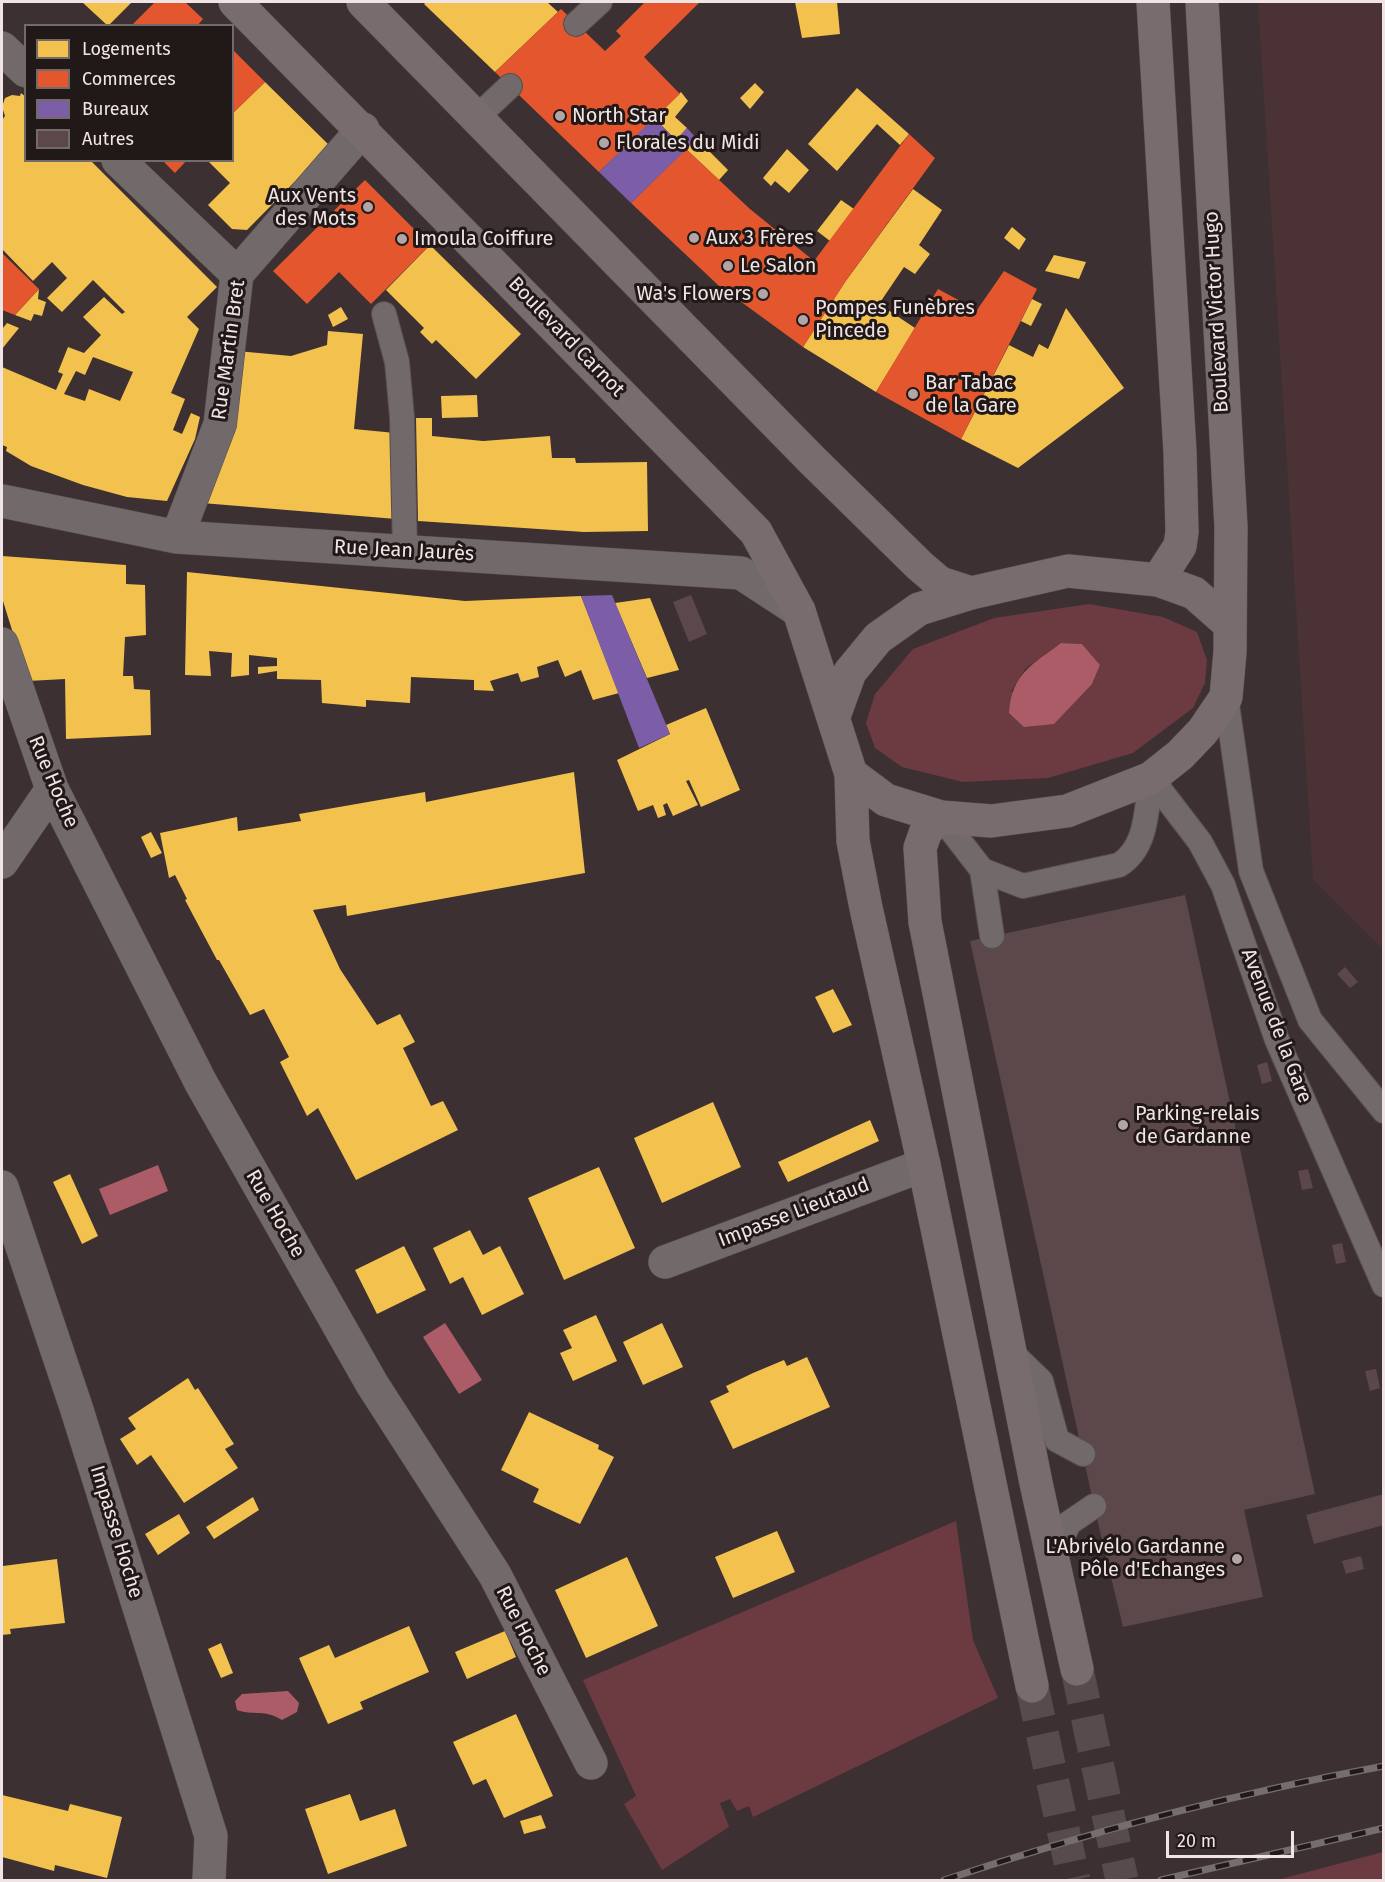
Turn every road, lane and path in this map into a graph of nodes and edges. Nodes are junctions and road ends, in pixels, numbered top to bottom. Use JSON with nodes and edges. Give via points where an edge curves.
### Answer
{"nodes":[{"id":1,"x":235,"y":2,"type":"edge"},
{"id":2,"x":363,"y":2,"type":"edge"},
{"id":3,"x":600,"y":2,"type":"edge"},
{"id":4,"x":1153,"y":2,"type":"edge"},
{"id":5,"x":1202,"y":2,"type":"edge"},
{"id":6,"x":576,"y":24,"type":"dead end"},
{"id":7,"x":2,"y":48,"type":"edge"},
{"id":8,"x":24,"y":69,"type":"edge"},
{"id":9,"x":510,"y":86,"type":"dead end"},
{"id":10,"x":476,"y":118,"type":"junction"},
{"id":11,"x":363,"y":129,"type":"junction"},
{"id":12,"x":120,"y":162,"type":"edge"},
{"id":13,"x":237,"y":274,"type":"junction"},
{"id":14,"x":384,"y":314,"type":"dead end"},
{"id":15,"x":2,"y":501,"type":"edge"},
{"id":16,"x":177,"y":537,"type":"junction"},
{"id":17,"x":405,"y":551,"type":"junction"},
{"id":18,"x":1158,"y":580,"type":"junction"},
{"id":19,"x":971,"y":593,"type":"junction"},
{"id":20,"x":799,"y":611,"type":"junction"},
{"id":21,"x":1228,"y":623,"type":"junction"},
{"id":22,"x":2,"y":644,"type":"edge"},
{"id":23,"x":1226,"y":697,"type":"junction"},
{"id":24,"x":834,"y":716,"type":"junction"},
{"id":25,"x":851,"y":774,"type":"junction"},
{"id":26,"x":1150,"y":778,"type":"junction"},
{"id":27,"x":52,"y":789,"type":"junction"},
{"id":28,"x":941,"y":817,"type":"junction"},
{"id":29,"x":2,"y":862,"type":"edge"},
{"id":30,"x":982,"y":870,"type":"junction"},
{"id":31,"x":992,"y":936,"type":"dead end"},
{"id":32,"x":1383,"y":1111,"type":"edge"},
{"id":33,"x":924,"y":1165,"type":"junction"},
{"id":34,"x":2,"y":1187,"type":"edge"},
{"id":35,"x":665,"y":1262,"type":"dead end"},
{"id":36,"x":1383,"y":1285,"type":"edge"},
{"id":37,"x":1011,"y":1352,"type":"junction"},
{"id":38,"x":1083,"y":1454,"type":"dead end"},
{"id":39,"x":1094,"y":1506,"type":"dead end"},
{"id":40,"x":1053,"y":1558,"type":"junction"},
{"id":41,"x":1077,"y":1669,"type":"tunnel mouth"},
{"id":42,"x":1032,"y":1686,"type":"tunnel mouth"},
{"id":43,"x":591,"y":1762,"type":"dead end"},
{"id":44,"x":209,"y":1881,"type":"edge"}],
"edges":[{"from":1,"to":11,"type":"main road","name":"Boulevard Carnot"},
{"from":2,"to":10,"type":"main road"},
{"from":3,"to":6,"type":"lane"},
{"from":4,"to":18,"type":"main road","via":[[1182,532],[1180,546]]},
{"from":5,"to":21,"type":"main road","name":"Boulevard Victor Hugo","via":[[1231,527]]},
{"from":7,"to":8,"type":"street"},
{"from":9,"to":10,"type":"lane"},
{"from":10,"to":19,"type":"main road","via":[[920,566],[940,583]]},
{"from":11,"to":13,"type":"street","name":"Rue Martin Bret"},
{"from":11,"to":20,"type":"main road","name":"Boulevard Carnot","via":[[756,532]]},
{"from":12,"to":13,"type":"street"},
{"from":13,"to":16,"type":"street","name":"Rue Martin Bret","via":[[220,424]]},
{"from":14,"to":17,"type":"lane","via":[[397,362],[402,417]]},
{"from":15,"to":16,"type":"street","name":"Rue Jean Jaurès"},
{"from":16,"to":17,"type":"street","name":"Rue Jean Jaurès"},
{"from":17,"to":20,"type":"street","name":"Rue Jean Jaurès","via":[[741,573]]},
{"from":18,"to":19,"type":"main road","via":[[1068,571]]},
{"from":18,"to":21,"type":"main road","via":[[1194,593]]},
{"from":19,"to":24,"type":"main road","via":[[919,609],[878,638],[850,672]]},
{"from":20,"to":24,"type":"main road","name":"Boulevard Carnot"},
{"from":21,"to":23,"type":"main road","name":"Boulevard Victor Hugo"},
{"from":22,"to":27,"type":"street","name":"Rue Hoche"},
{"from":23,"to":26,"type":"main road","via":[[1180,756]]},
{"from":23,"to":32,"type":"lane","name":"Avenue de la Gare","via":[[1251,871],[1260,895],[1310,1020]]},
{"from":24,"to":25,"type":"main road","name":"Boulevard Carnot"},
{"from":25,"to":28,"type":"main road","via":[[886,800]]},
{"from":25,"to":33,"type":"main road","name":"Boulevard Carnot","via":[[853,841]]},
{"from":26,"to":28,"type":"main road","via":[[1066,811],[991,821]]},
{"from":26,"to":30,"type":"lane","via":[[1143,831],[1132,857],[1119,865],[1023,886]]},
{"from":26,"to":36,"type":"lane","name":"Avenue de la Gare","via":[[1200,842],[1223,885],[1277,1040]]},
{"from":27,"to":29,"type":"street"},
{"from":27,"to":43,"type":"street","name":"Rue Hoche","via":[[201,1083],[372,1384],[495,1575]]},
{"from":28,"to":30,"type":"lane"},
{"from":28,"to":37,"type":"main road","via":[[926,831],[920,848],[925,922]]},
{"from":30,"to":31,"type":"lane"},
{"from":33,"to":35,"type":"street","name":"Impasse Lieutaud"},
{"from":33,"to":42,"type":"main road","name":"Boulevard Carnot"},
{"from":34,"to":44,"type":"street","name":"Impasse Hoche","via":[[212,1836]]},
{"from":37,"to":38,"type":"lane","via":[[1041,1381],[1058,1440]]},
{"from":37,"to":40,"type":"main road"},
{"from":39,"to":40,"type":"lane","via":[[1069,1524]]},
{"from":40,"to":41,"type":"main road"}]}
